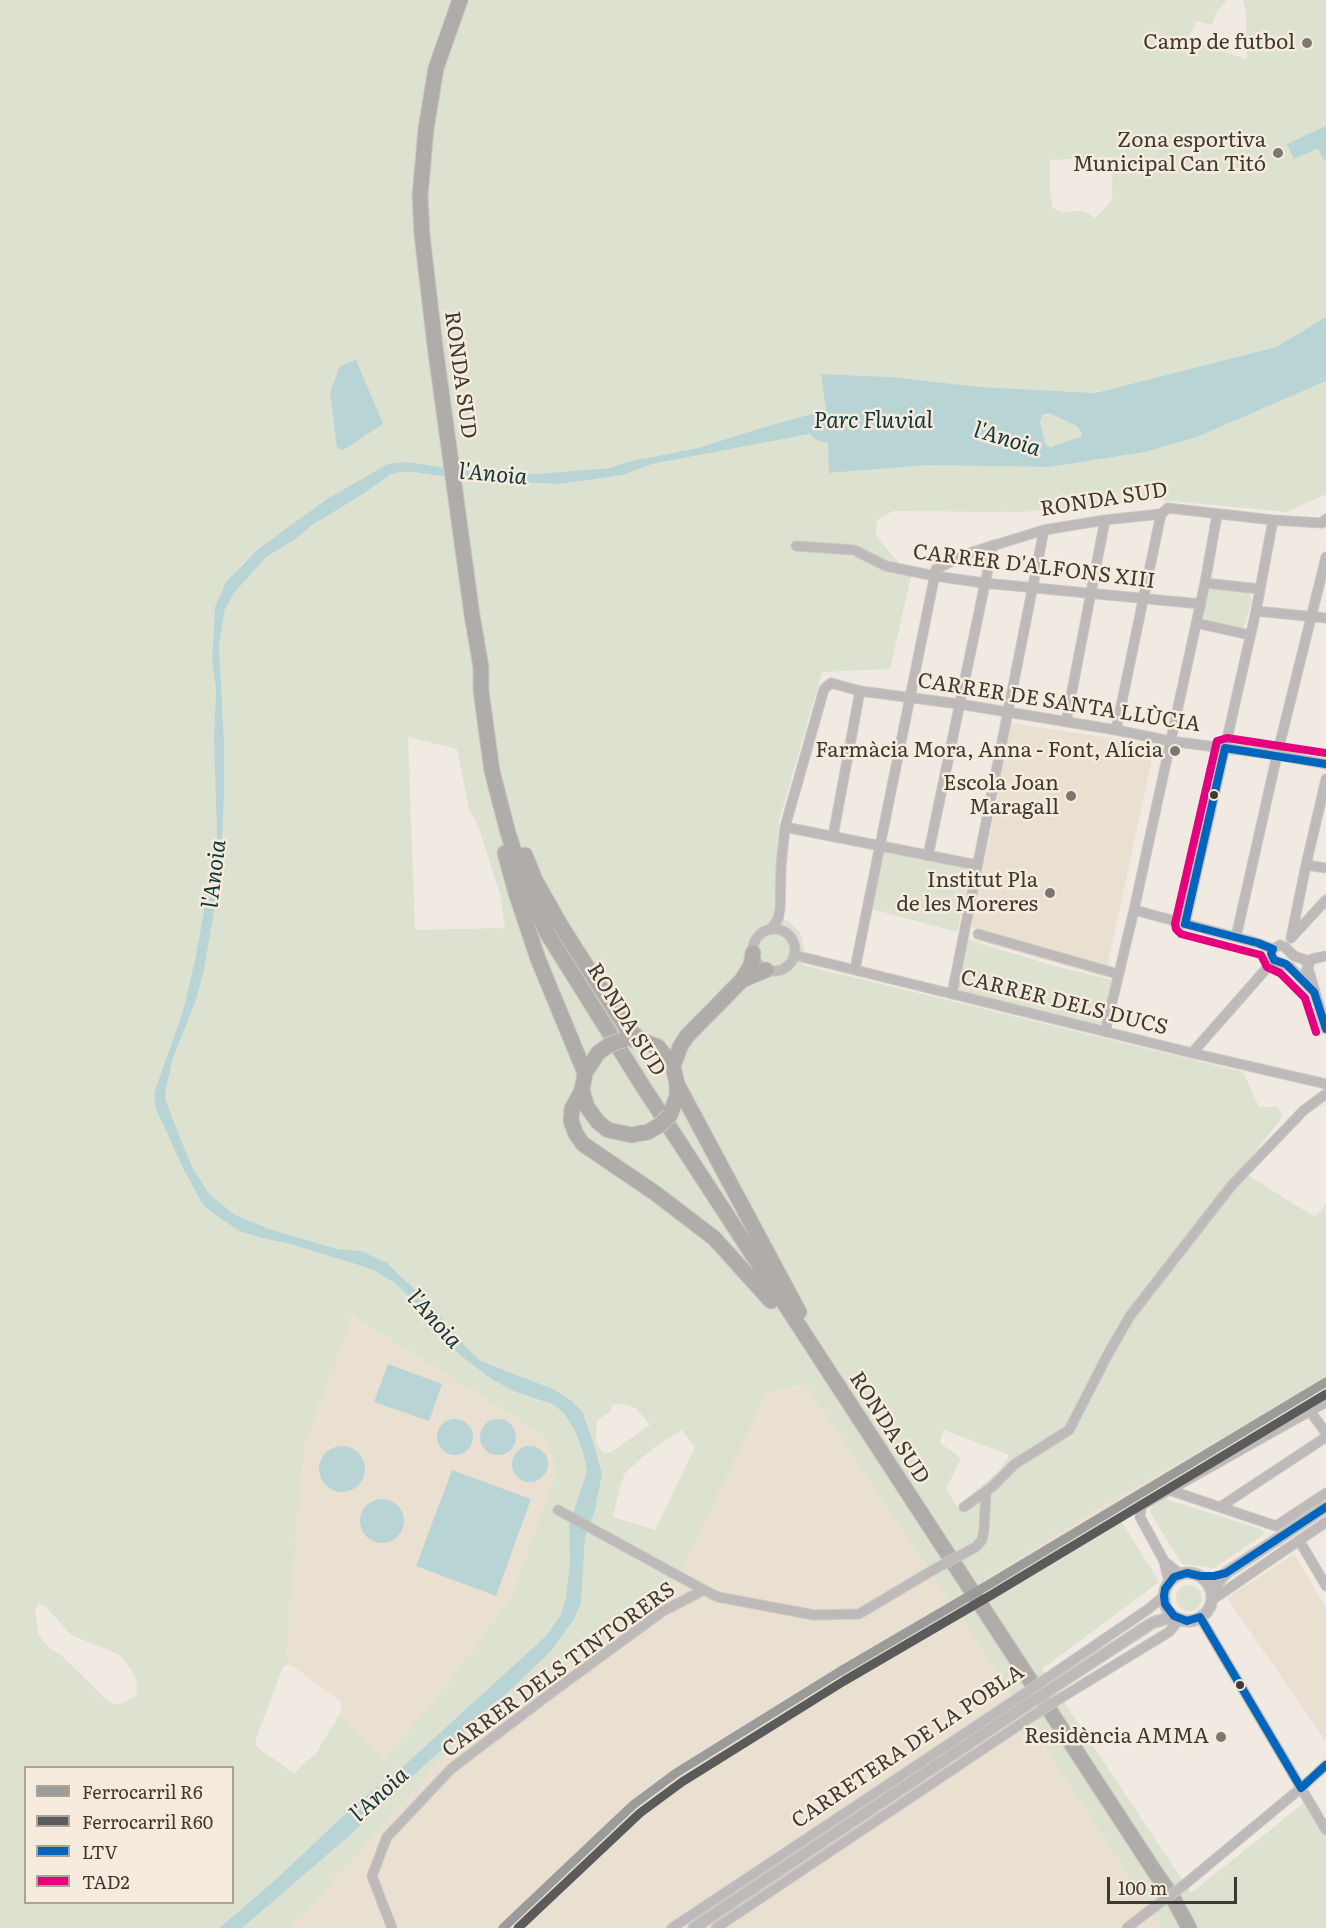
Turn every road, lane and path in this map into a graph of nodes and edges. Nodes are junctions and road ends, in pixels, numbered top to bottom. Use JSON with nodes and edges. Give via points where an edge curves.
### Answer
{"nodes":[{"id":1,"x":460,"y":0,"type":"edge"},
{"id":2,"x":1161,"y":514,"type":"junction"},
{"id":3,"x":1217,"y":515,"type":"junction"},
{"id":4,"x":1326,"y":519,"type":"edge"},
{"id":5,"x":1105,"y":520,"type":"junction"},
{"id":6,"x":1273,"y":520,"type":"junction"},
{"id":7,"x":1044,"y":530,"type":"junction"},
{"id":8,"x":993,"y":545,"type":"junction"},
{"id":9,"x":796,"y":546,"type":"dead end"},
{"id":10,"x":1326,"y":558,"type":"edge"},
{"id":11,"x":935,"y":576,"type":"junction"},
{"id":12,"x":984,"y":583,"type":"junction"},
{"id":13,"x":1205,"y":584,"type":"junction"},
{"id":14,"x":1034,"y":587,"type":"junction"},
{"id":15,"x":1260,"y":589,"type":"junction"},
{"id":16,"x":1090,"y":593,"type":"junction"},
{"id":17,"x":1144,"y":599,"type":"junction"},
{"id":18,"x":1201,"y":604,"type":"junction"},
{"id":19,"x":1256,"y":611,"type":"junction"},
{"id":20,"x":1312,"y":617,"type":"junction"},
{"id":21,"x":1326,"y":618,"type":"edge"},
{"id":22,"x":1196,"y":623,"type":"junction"},
{"id":23,"x":1250,"y":635,"type":"junction"},
{"id":24,"x":481,"y":691,"type":"junction"},
{"id":25,"x":860,"y":691,"type":"junction"},
{"id":26,"x":910,"y":697,"type":"junction"},
{"id":27,"x":959,"y":704,"type":"junction"},
{"id":28,"x":1007,"y":713,"type":"junction"},
{"id":29,"x":1066,"y":722,"type":"junction"},
{"id":30,"x":1116,"y":730,"type":"junction"},
{"id":31,"x":1170,"y":741,"type":"junction"},
{"id":32,"x":1225,"y":748,"type":"junction"},
{"id":33,"x":1277,"y":755,"type":"junction"},
{"id":34,"x":1326,"y":764,"type":"edge"},
{"id":35,"x":1326,"y":779,"type":"edge"},
{"id":36,"x":785,"y":827,"type":"junction"},
{"id":37,"x":833,"y":836,"type":"junction"},
{"id":38,"x":880,"y":847,"type":"junction"},
{"id":39,"x":928,"y":856,"type":"junction"},
{"id":40,"x":978,"y":865,"type":"junction"},
{"id":41,"x":1306,"y":865,"type":"junction"},
{"id":42,"x":1326,"y":868,"type":"edge"},
{"id":43,"x":1326,"y":900,"type":"edge"},
{"id":44,"x":1134,"y":910,"type":"junction"},
{"id":45,"x":1185,"y":924,"type":"junction"},
{"id":46,"x":771,"y":929,"type":"junction"},
{"id":47,"x":978,"y":934,"type":"dead end"},
{"id":48,"x":1236,"y":937,"type":"junction"},
{"id":49,"x":1292,"y":938,"type":"junction"},
{"id":50,"x":1285,"y":946,"type":"junction"},
{"id":51,"x":1273,"y":949,"type":"junction"},
{"id":52,"x":753,"y":953,"type":"junction"},
{"id":53,"x":794,"y":955,"type":"junction"},
{"id":54,"x":1326,"y":956,"type":"edge"},
{"id":55,"x":1274,"y":960,"type":"junction"},
{"id":56,"x":1308,"y":967,"type":"junction"},
{"id":57,"x":855,"y":969,"type":"junction"},
{"id":58,"x":766,"y":970,"type":"junction"},
{"id":59,"x":1118,"y":974,"type":"junction"},
{"id":60,"x":1296,"y":975,"type":"junction"},
{"id":61,"x":742,"y":980,"type":"junction"},
{"id":62,"x":1314,"y":992,"type":"junction"},
{"id":63,"x":952,"y":994,"type":"junction"},
{"id":64,"x":1326,"y":1029,"type":"edge"},
{"id":65,"x":1105,"y":1032,"type":"junction"},
{"id":66,"x":687,"y":1036,"type":"junction"},
{"id":67,"x":643,"y":1041,"type":"junction"},
{"id":68,"x":658,"y":1047,"type":"junction"},
{"id":69,"x":1192,"y":1053,"type":"junction"},
{"id":70,"x":674,"y":1066,"type":"junction"},
{"id":71,"x":585,"y":1073,"type":"junction"},
{"id":72,"x":677,"y":1084,"type":"junction"},
{"id":73,"x":1326,"y":1084,"type":"edge"},
{"id":74,"x":582,"y":1090,"type":"junction"},
{"id":75,"x":1326,"y":1094,"type":"edge"},
{"id":76,"x":821,"y":1362,"type":"junction"},
{"id":77,"x":1326,"y":1402,"type":"edge"},
{"id":78,"x":1310,"y":1411,"type":"junction"},
{"id":79,"x":1326,"y":1435,"type":"edge"},
{"id":80,"x":986,"y":1491,"type":"junction"},
{"id":81,"x":1169,"y":1491,"type":"junction"},
{"id":82,"x":1326,"y":1493,"type":"edge"},
{"id":83,"x":964,"y":1507,"type":"dead end"},
{"id":84,"x":1220,"y":1507,"type":"junction"},
{"id":85,"x":1326,"y":1507,"type":"edge"},
{"id":86,"x":562,"y":1512,"type":"dead end"},
{"id":87,"x":1326,"y":1522,"type":"edge"},
{"id":88,"x":1299,"y":1540,"type":"junction"},
{"id":89,"x":1164,"y":1561,"type":"junction"},
{"id":90,"x":1226,"y":1573,"type":"junction"},
{"id":91,"x":1180,"y":1574,"type":"junction"},
{"id":92,"x":1200,"y":1576,"type":"junction"},
{"id":93,"x":1169,"y":1582,"type":"junction"},
{"id":94,"x":1326,"y":1586,"type":"edge"},
{"id":95,"x":704,"y":1590,"type":"junction"},
{"id":96,"x":1212,"y":1597,"type":"junction"},
{"id":97,"x":1165,"y":1600,"type":"junction"},
{"id":98,"x":1200,"y":1617,"type":"junction"},
{"id":99,"x":1177,"y":1618,"type":"junction"},
{"id":100,"x":1152,"y":1623,"type":"junction"},
{"id":101,"x":1048,"y":1685,"type":"junction"},
{"id":102,"x":1021,"y":1702,"type":"junction"},
{"id":103,"x":1326,"y":1765,"type":"edge"},
{"id":104,"x":1301,"y":1788,"type":"junction"},
{"id":105,"x":1326,"y":1830,"type":"edge"},
{"id":106,"x":1173,"y":1898,"type":"junction"},
{"id":107,"x":392,"y":1928,"type":"edge"},
{"id":108,"x":672,"y":1928,"type":"edge"},
{"id":109,"x":694,"y":1928,"type":"edge"},
{"id":110,"x":716,"y":1928,"type":"edge"},
{"id":111,"x":1127,"y":1928,"type":"edge"},
{"id":112,"x":1182,"y":1928,"type":"edge"},
{"id":113,"x":1189,"y":1928,"type":"edge"},
{"id":114,"x":1196,"y":1928,"type":"edge"}],
"edges":[{"from":1,"to":24,"type":"highway","name":"RONDA SUD","via":[[436,68],[420,195],[435,346],[481,668]]},
{"from":2,"to":3,"type":"street","name":"RONDA SUD","via":[[1168,508]]},
{"from":2,"to":5,"type":"street","name":"RONDA SUD"},
{"from":2,"to":17,"type":"street"},
{"from":3,"to":6,"type":"street","name":"RONDA SUD"},
{"from":3,"to":13,"type":"street"},
{"from":4,"to":6,"type":"street","name":"RONDA SUD","via":[[1322,523]]},
{"from":5,"to":7,"type":"street","name":"RONDA SUD"},
{"from":5,"to":16,"type":"street"},
{"from":6,"to":15,"type":"street"},
{"from":7,"to":8,"type":"street","name":"RONDA SUD"},
{"from":7,"to":14,"type":"street"},
{"from":8,"to":11,"type":"street","name":"RONDA SUD","via":[[936,569]]},
{"from":8,"to":12,"type":"street"},
{"from":9,"to":11,"type":"street","name":"CARRER D'ALFONS XIII","via":[[854,550],[886,566]]},
{"from":10,"to":20,"type":"street"},
{"from":11,"to":12,"type":"street","name":"CARRER D'ALFONS XIII"},
{"from":11,"to":26,"type":"street"},
{"from":12,"to":14,"type":"street","name":"CARRER D'ALFONS XIII"},
{"from":12,"to":27,"type":"street"},
{"from":13,"to":15,"type":"street"},
{"from":13,"to":18,"type":"street"},
{"from":14,"to":16,"type":"street","name":"CARRER D'ALFONS XIII"},
{"from":14,"to":28,"type":"street"},
{"from":15,"to":19,"type":"street"},
{"from":16,"to":17,"type":"street","name":"CARRER D'ALFONS XIII"},
{"from":16,"to":29,"type":"street"},
{"from":17,"to":18,"type":"street","name":"CARRER D'ALFONS XIII"},
{"from":17,"to":30,"type":"street"},
{"from":18,"to":22,"type":"street"},
{"from":19,"to":20,"type":"street"},
{"from":19,"to":23,"type":"street"},
{"from":20,"to":21,"type":"street"},
{"from":20,"to":33,"type":"street"},
{"from":22,"to":23,"type":"street"},
{"from":22,"to":31,"type":"street"},
{"from":23,"to":32,"type":"street"},
{"from":24,"to":67,"type":"highway","via":[[515,830],[535,880],[627,1029]]},
{"from":24,"to":71,"type":"highway","via":[[482,754],[516,893],[538,959]]},
{"from":24,"to":76,"type":"highway","name":"RONDA SUD","via":[[492,771],[508,833],[547,933]]},
{"from":25,"to":26,"type":"street","name":"CARRER DE SANTA LLÙCIA"},
{"from":25,"to":36,"type":"street","name":"CARRER DE SANTA LLÙCIA","via":[[831,683],[824,689]]},
{"from":25,"to":37,"type":"street"},
{"from":26,"to":27,"type":"street","name":"CARRER DE SANTA LLÙCIA"},
{"from":26,"to":38,"type":"street"},
{"from":27,"to":28,"type":"street","name":"CARRER DE SANTA LLÙCIA"},
{"from":27,"to":39,"type":"street"},
{"from":28,"to":29,"type":"street","name":"CARRER DE SANTA LLÙCIA"},
{"from":28,"to":40,"type":"street"},
{"from":29,"to":30,"type":"street","name":"CARRER DE SANTA LLÙCIA"},
{"from":30,"to":31,"type":"street","name":"CARRER DE SANTA LLÙCIA"},
{"from":31,"to":32,"type":"street","name":"CARRER DE SANTA LLÙCIA"},
{"from":31,"to":44,"type":"street"},
{"from":32,"to":33,"type":"street","name":"CARRER DE SANTA LLÙCIA"},
{"from":32,"to":45,"type":"street"},
{"from":33,"to":34,"type":"street","name":"CARRER DE SANTA LLÙCIA"},
{"from":33,"to":48,"type":"street"},
{"from":35,"to":41,"type":"street"},
{"from":36,"to":37,"type":"street"},
{"from":36,"to":46,"type":"street","via":[[780,909]]},
{"from":37,"to":38,"type":"street"},
{"from":38,"to":39,"type":"street"},
{"from":38,"to":57,"type":"street"},
{"from":39,"to":40,"type":"street"},
{"from":40,"to":63,"type":"street"},
{"from":41,"to":42,"type":"street"},
{"from":41,"to":49,"type":"street"},
{"from":43,"to":49,"type":"street"},
{"from":44,"to":45,"type":"street"},
{"from":44,"to":59,"type":"street"},
{"from":45,"to":48,"type":"street"},
{"from":46,"to":52,"type":"street","via":[[755,940]]},
{"from":46,"to":53,"type":"street","via":[[789,936]]},
{"from":47,"to":59,"type":"street"},
{"from":48,"to":51,"type":"street"},
{"from":49,"to":50,"type":"street"},
{"from":50,"to":51,"type":"street"},
{"from":50,"to":56,"type":"street","via":[[1294,956],[1306,960]]},
{"from":51,"to":55,"type":"street"},
{"from":52,"to":58,"type":"street"},
{"from":52,"to":61,"type":"highway"},
{"from":53,"to":57,"type":"street","name":"CARRER DELS DUCS"},
{"from":53,"to":58,"type":"street","via":[[780,970]]},
{"from":54,"to":56,"type":"street","via":[[1312,959]]},
{"from":55,"to":60,"type":"street","via":[[1286,964]]},
{"from":55,"to":69,"type":"street"},
{"from":56,"to":60,"type":"street","via":[[1305,973]]},
{"from":56,"to":62,"type":"street"},
{"from":57,"to":63,"type":"street","name":"CARRER DELS DUCS"},
{"from":58,"to":61,"type":"highway"},
{"from":59,"to":65,"type":"street"},
{"from":60,"to":62,"type":"street"},
{"from":61,"to":66,"type":"highway"},
{"from":62,"to":64,"type":"street"},
{"from":63,"to":65,"type":"street","name":"CARRER DELS DUCS"},
{"from":65,"to":69,"type":"street","name":"CARRER DELS DUCS"},
{"from":66,"to":68,"type":"highway"},
{"from":66,"to":70,"type":"highway"},
{"from":67,"to":68,"type":"highway"},
{"from":67,"to":71,"type":"highway","bridge":true,"via":[[623,1040],[609,1045],[598,1053]]},
{"from":68,"to":70,"type":"highway"},
{"from":69,"to":73,"type":"street","name":"CARRER DELS DUCS"},
{"from":70,"to":72,"type":"highway"},
{"from":71,"to":74,"type":"highway"},
{"from":72,"to":74,"type":"highway","bridge":true,"via":[[670,1115],[648,1132],[630,1135],[608,1130],[598,1122],[587,1107]]},
{"from":72,"to":76,"type":"highway","via":[[809,1330]]},
{"from":74,"to":76,"type":"highway","via":[[572,1109],[572,1121],[583,1144],[714,1238],[761,1287],[802,1345]]},
{"from":75,"to":80,"type":"street","via":[[1304,1110],[1232,1185],[1130,1316],[1069,1430],[1015,1464]]},
{"from":76,"to":106,"type":"highway","name":"RONDA SUD"},
{"from":77,"to":78,"type":"street"},
{"from":78,"to":79,"type":"street"},
{"from":78,"to":81,"type":"street"},
{"from":79,"to":84,"type":"street"},
{"from":80,"to":83,"type":"street"},
{"from":80,"to":95,"type":"street","name":"CARRER DELS TINTORERS","bridge":true,"via":[[984,1529],[976,1547],[859,1614],[813,1615]]},
{"from":81,"to":84,"type":"street"},
{"from":81,"to":89,"type":"street","via":[[1141,1506],[1140,1517]]},
{"from":82,"to":84,"type":"street","via":[[1276,1526]]},
{"from":85,"to":90,"type":"street"},
{"from":86,"to":95,"type":"street"},
{"from":87,"to":88,"type":"street"},
{"from":88,"to":94,"type":"street"},
{"from":88,"to":96,"type":"street"},
{"from":89,"to":91,"type":"street"},
{"from":89,"to":93,"type":"street"},
{"from":90,"to":92,"type":"street"},
{"from":90,"to":96,"type":"street"},
{"from":91,"to":92,"type":"street"},
{"from":91,"to":93,"type":"street"},
{"from":92,"to":96,"type":"street","via":[[1210,1586]]},
{"from":93,"to":97,"type":"street"},
{"from":95,"to":107,"type":"street","name":"CARRER DELS TINTORERS","via":[[663,1611],[451,1769],[387,1837],[372,1876]]},
{"from":96,"to":98,"type":"street"},
{"from":97,"to":99,"type":"street"},
{"from":97,"to":100,"type":"street","name":"CARRETERA DE LA POBLA"},
{"from":97,"to":101,"type":"street","name":"CARRETERA DE LA POBLA"},
{"from":98,"to":99,"type":"street","via":[[1187,1621]]},
{"from":98,"to":104,"type":"street"},
{"from":99,"to":100,"type":"street","name":"CARRETERA DE LA POBLA"},
{"from":99,"to":110,"type":"street","name":"CARRETERA DE LA POBLA","bridge":true,"via":[[1169,1632],[1059,1699]]},
{"from":100,"to":101,"type":"street","name":"CARRETERA DE LA POBLA"},
{"from":101,"to":102,"type":"street","name":"CARRETERA DE LA POBLA","bridge":true},
{"from":102,"to":108,"type":"street","name":"CARRETERA DE LA POBLA"},
{"from":102,"to":109,"type":"street","name":"CARRETERA DE LA POBLA"},
{"from":103,"to":104,"type":"street"},
{"from":104,"to":105,"type":"street"},
{"from":104,"to":111,"type":"street","bridge":true},
{"from":106,"to":112,"type":"highway"},
{"from":106,"to":113,"type":"highway","name":"RONDA SUD"},
{"from":106,"to":114,"type":"highway"}]}
